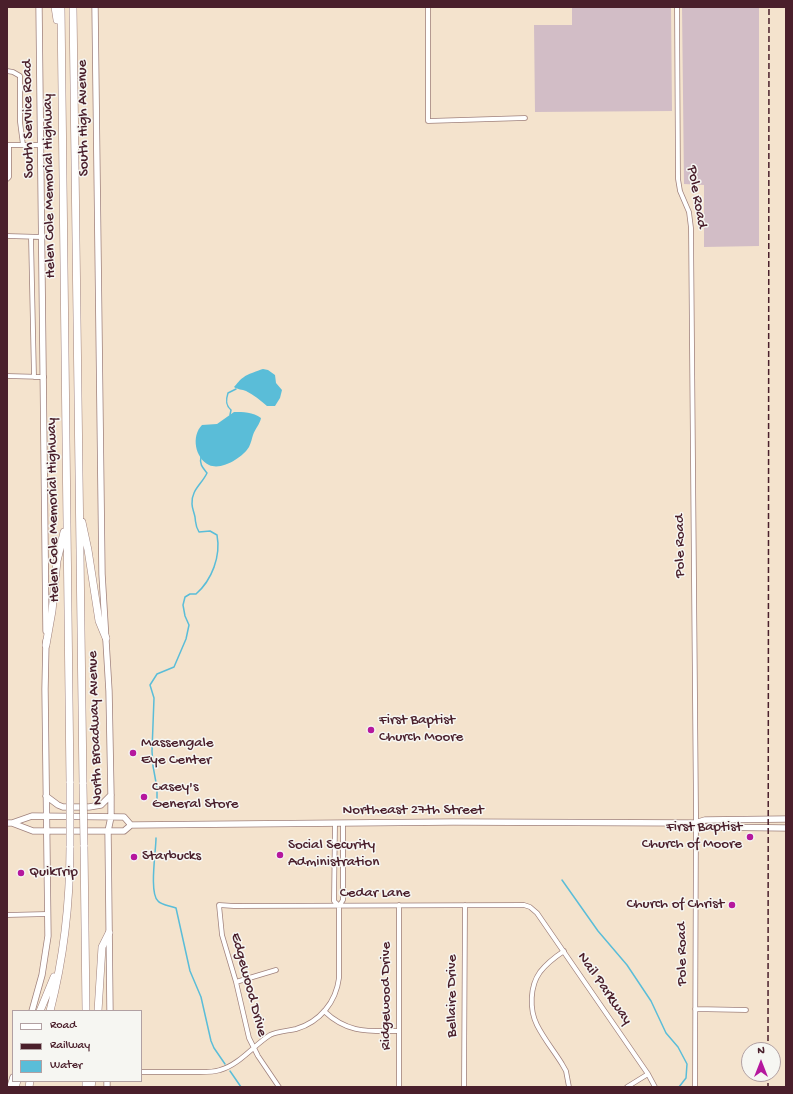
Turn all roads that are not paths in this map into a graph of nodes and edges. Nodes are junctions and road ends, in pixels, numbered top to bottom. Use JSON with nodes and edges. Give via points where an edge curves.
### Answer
{"nodes":[{"id":1,"x":39,"y":7,"type":"edge"},
{"id":2,"x":55,"y":7,"type":"edge"},
{"id":3,"x":61,"y":7,"type":"edge"},
{"id":4,"x":73,"y":7,"type":"edge"},
{"id":5,"x":95,"y":7,"type":"edge"},
{"id":6,"x":428,"y":7,"type":"edge"},
{"id":7,"x":676,"y":7,"type":"edge"},
{"id":8,"x":61,"y":54,"type":"junction"},
{"id":9,"x":7,"y":71,"type":"edge"},
{"id":10,"x":524,"y":118,"type":"dead end"},
{"id":11,"x":8,"y":144,"type":"edge"},
{"id":12,"x":41,"y":144,"type":"junction"},
{"id":13,"x":23,"y":145,"type":"junction"},
{"id":14,"x":7,"y":179,"type":"edge"},
{"id":15,"x":7,"y":236,"type":"edge"},
{"id":16,"x":31,"y":237,"type":"junction"},
{"id":17,"x":42,"y":237,"type":"junction"},
{"id":18,"x":7,"y":376,"type":"edge"},
{"id":19,"x":34,"y":377,"type":"junction"},
{"id":20,"x":44,"y":377,"type":"junction"},
{"id":21,"x":79,"y":507,"type":"junction"},
{"id":22,"x":67,"y":522,"type":"junction"},
{"id":23,"x":106,"y":638,"type":"junction"},
{"id":24,"x":46,"y":645,"type":"junction"},
{"id":25,"x":111,"y":795,"type":"junction"},
{"id":26,"x":46,"y":796,"type":"junction"},
{"id":27,"x":46,"y":816,"type":"junction"},
{"id":28,"x":111,"y":817,"type":"junction"},
{"id":29,"x":786,"y":819,"type":"edge"},
{"id":30,"x":10,"y":823,"type":"edge"},
{"id":31,"x":334,"y":823,"type":"junction"},
{"id":32,"x":344,"y":823,"type":"junction"},
{"id":33,"x":696,"y":823,"type":"junction"},
{"id":34,"x":130,"y":825,"type":"junction"},
{"id":35,"x":786,"y":828,"type":"edge"},
{"id":36,"x":46,"y":831,"type":"junction"},
{"id":37,"x":108,"y":831,"type":"junction"},
{"id":38,"x":219,"y":905,"type":"joint"},
{"id":39,"x":465,"y":905,"type":"junction"},
{"id":40,"x":339,"y":906,"type":"junction"},
{"id":41,"x":399,"y":906,"type":"junction"},
{"id":42,"x":530,"y":907,"type":"joint"},
{"id":43,"x":47,"y":914,"type":"junction"},
{"id":44,"x":7,"y":915,"type":"edge"},
{"id":45,"x":109,"y":933,"type":"junction"},
{"id":46,"x":564,"y":951,"type":"junction"},
{"id":47,"x":60,"y":964,"type":"junction"},
{"id":48,"x":276,"y":970,"type":"dead end"},
{"id":49,"x":236,"y":982,"type":"junction"},
{"id":50,"x":32,"y":1010,"type":"edge"},
{"id":51,"x":40,"y":1010,"type":"edge"},
{"id":52,"x":50,"y":1010,"type":"edge"},
{"id":53,"x":86,"y":1010,"type":"edge"},
{"id":54,"x":98,"y":1010,"type":"edge"},
{"id":55,"x":110,"y":1010,"type":"edge"},
{"id":56,"x":695,"y":1010,"type":"junction"},
{"id":57,"x":746,"y":1010,"type":"dead end"},
{"id":58,"x":324,"y":1011,"type":"junction"},
{"id":59,"x":399,"y":1031,"type":"junction"},
{"id":60,"x":253,"y":1049,"type":"junction"},
{"id":61,"x":142,"y":1072,"type":"edge"},
{"id":62,"x":648,"y":1074,"type":"junction"},
{"id":63,"x":279,"y":1087,"type":"edge"},
{"id":64,"x":399,"y":1087,"type":"edge"},
{"id":65,"x":464,"y":1087,"type":"edge"},
{"id":66,"x":569,"y":1087,"type":"edge"},
{"id":67,"x":627,"y":1087,"type":"edge"},
{"id":68,"x":655,"y":1087,"type":"edge"},
{"id":69,"x":695,"y":1087,"type":"edge"}],
"edges":[{"from":1,"to":12,"type":"main road","name":"South Service Road"},
{"from":2,"to":8,"type":"highway"},
{"from":3,"to":8,"type":"highway","name":"Helen Cole Memorial Highway"},
{"from":4,"to":21,"type":"highway","name":"Helen Cole Memorial Highway"},
{"from":5,"to":23,"type":"main road","name":"South High Avenue","via":[[102,574]]},
{"from":6,"to":10,"type":"street","via":[[428,121]]},
{"from":7,"to":33,"type":"street","name":"Pole Road","via":[[678,179],[689,212],[691,228]]},
{"from":8,"to":22,"type":"highway","name":"Helen Cole Memorial Highway"},
{"from":9,"to":13,"type":"street","via":[[20,76]]},
{"from":11,"to":13,"type":"street"},
{"from":11,"to":14,"type":"street"},
{"from":12,"to":13,"type":"street"},
{"from":12,"to":17,"type":"main road","name":"South Service Road"},
{"from":15,"to":16,"type":"street"},
{"from":16,"to":17,"type":"street"},
{"from":16,"to":19,"type":"street"},
{"from":17,"to":20,"type":"main road","name":"South Service Road"},
{"from":18,"to":19,"type":"street"},
{"from":19,"to":20,"type":"street"},
{"from":20,"to":24,"type":"main road","name":"South Service Road"},
{"from":21,"to":23,"type":"highway","via":[[99,621]]},
{"from":21,"to":53,"type":"highway","name":"Helen Cole Memorial Highway","bridge":true},
{"from":22,"to":24,"type":"highway","via":[[57,562]]},
{"from":22,"to":47,"type":"highway","name":"Helen Cole Memorial Highway","bridge":true,"via":[[70,846],[69,895]]},
{"from":23,"to":25,"type":"main road","name":"North Broadway Avenue"},
{"from":24,"to":26,"type":"main road","name":"South Service Road"},
{"from":25,"to":26,"type":"main road","via":[[101,804],[89,807],[60,806]]},
{"from":25,"to":28,"type":"main road","name":"North Broadway Avenue"},
{"from":26,"to":27,"type":"main road","name":"South Service Road"},
{"from":27,"to":28,"type":"main road"},
{"from":27,"to":30,"type":"main road","via":[[32,816]]},
{"from":27,"to":36,"type":"main road","name":"South Service Road"},
{"from":28,"to":34,"type":"main road","name":"Northeast 27th Street","via":[[124,816]]},
{"from":28,"to":37,"type":"main road","name":"North Broadway Avenue"},
{"from":29,"to":33,"type":"main road","name":"Northeast 27th Street","via":[[705,820]]},
{"from":30,"to":36,"type":"main road","name":"Northeast 27th Street","via":[[33,831]]},
{"from":31,"to":32,"type":"main road","name":"Northeast 27th Street"},
{"from":31,"to":34,"type":"main road","name":"Northeast 27th Street"},
{"from":31,"to":40,"type":"street","via":[[334,901]]},
{"from":32,"to":33,"type":"main road","name":"Northeast 27th Street"},
{"from":32,"to":40,"type":"street","via":[[343,900]]},
{"from":33,"to":35,"type":"main road","name":"Northeast 27th Street","via":[[705,827]]},
{"from":33,"to":56,"type":"street","name":"Pole Road"},
{"from":34,"to":37,"type":"main road","name":"Northeast 27th Street","via":[[124,831]]},
{"from":36,"to":37,"type":"main road","name":"Northeast 27th Street"},
{"from":36,"to":43,"type":"main road","name":"South Service Road"},
{"from":37,"to":45,"type":"main road"},
{"from":38,"to":40,"type":"street","name":"Cedar Lane"},
{"from":38,"to":49,"type":"street","name":"Edgewood Drive","via":[[222,935]]},
{"from":39,"to":41,"type":"street","name":"Cedar Lane"},
{"from":39,"to":42,"type":"street","name":"Cedar Lane"},
{"from":39,"to":65,"type":"street","name":"Bellaire Drive"},
{"from":40,"to":41,"type":"street","name":"Cedar Lane"},
{"from":40,"to":58,"type":"street","via":[[338,984],[332,1000]]},
{"from":41,"to":59,"type":"street","name":"Ridgewood Drive"},
{"from":42,"to":46,"type":"street","name":"Nail Parkway"},
{"from":43,"to":44,"type":"street"},
{"from":43,"to":50,"type":"main road","name":"South Service Road","via":[[45,960]]},
{"from":45,"to":54,"type":"highway","via":[[102,948]]},
{"from":45,"to":55,"type":"main road"},
{"from":46,"to":62,"type":"street","name":"Nail Parkway"},
{"from":46,"to":66,"type":"street","via":[[540,972],[534,984],[532,1003],[537,1026],[562,1064]]},
{"from":47,"to":51,"type":"highway"},
{"from":47,"to":52,"type":"highway","name":"Helen Cole Memorial Highway"},
{"from":48,"to":49,"type":"street"},
{"from":49,"to":60,"type":"street","name":"Edgewood Drive"},
{"from":56,"to":57,"type":"street"},
{"from":56,"to":69,"type":"street","name":"Pole Road"},
{"from":58,"to":59,"type":"street","via":[[340,1024],[356,1030]]},
{"from":58,"to":60,"type":"street","via":[[302,1027],[272,1034]]},
{"from":59,"to":64,"type":"street","name":"Ridgewood Drive"},
{"from":60,"to":61,"type":"street","via":[[228,1067],[216,1071]]},
{"from":60,"to":63,"type":"street","name":"Edgewood Drive"},
{"from":62,"to":67,"type":"street"},
{"from":62,"to":68,"type":"street","name":"Nail Parkway"}]}
